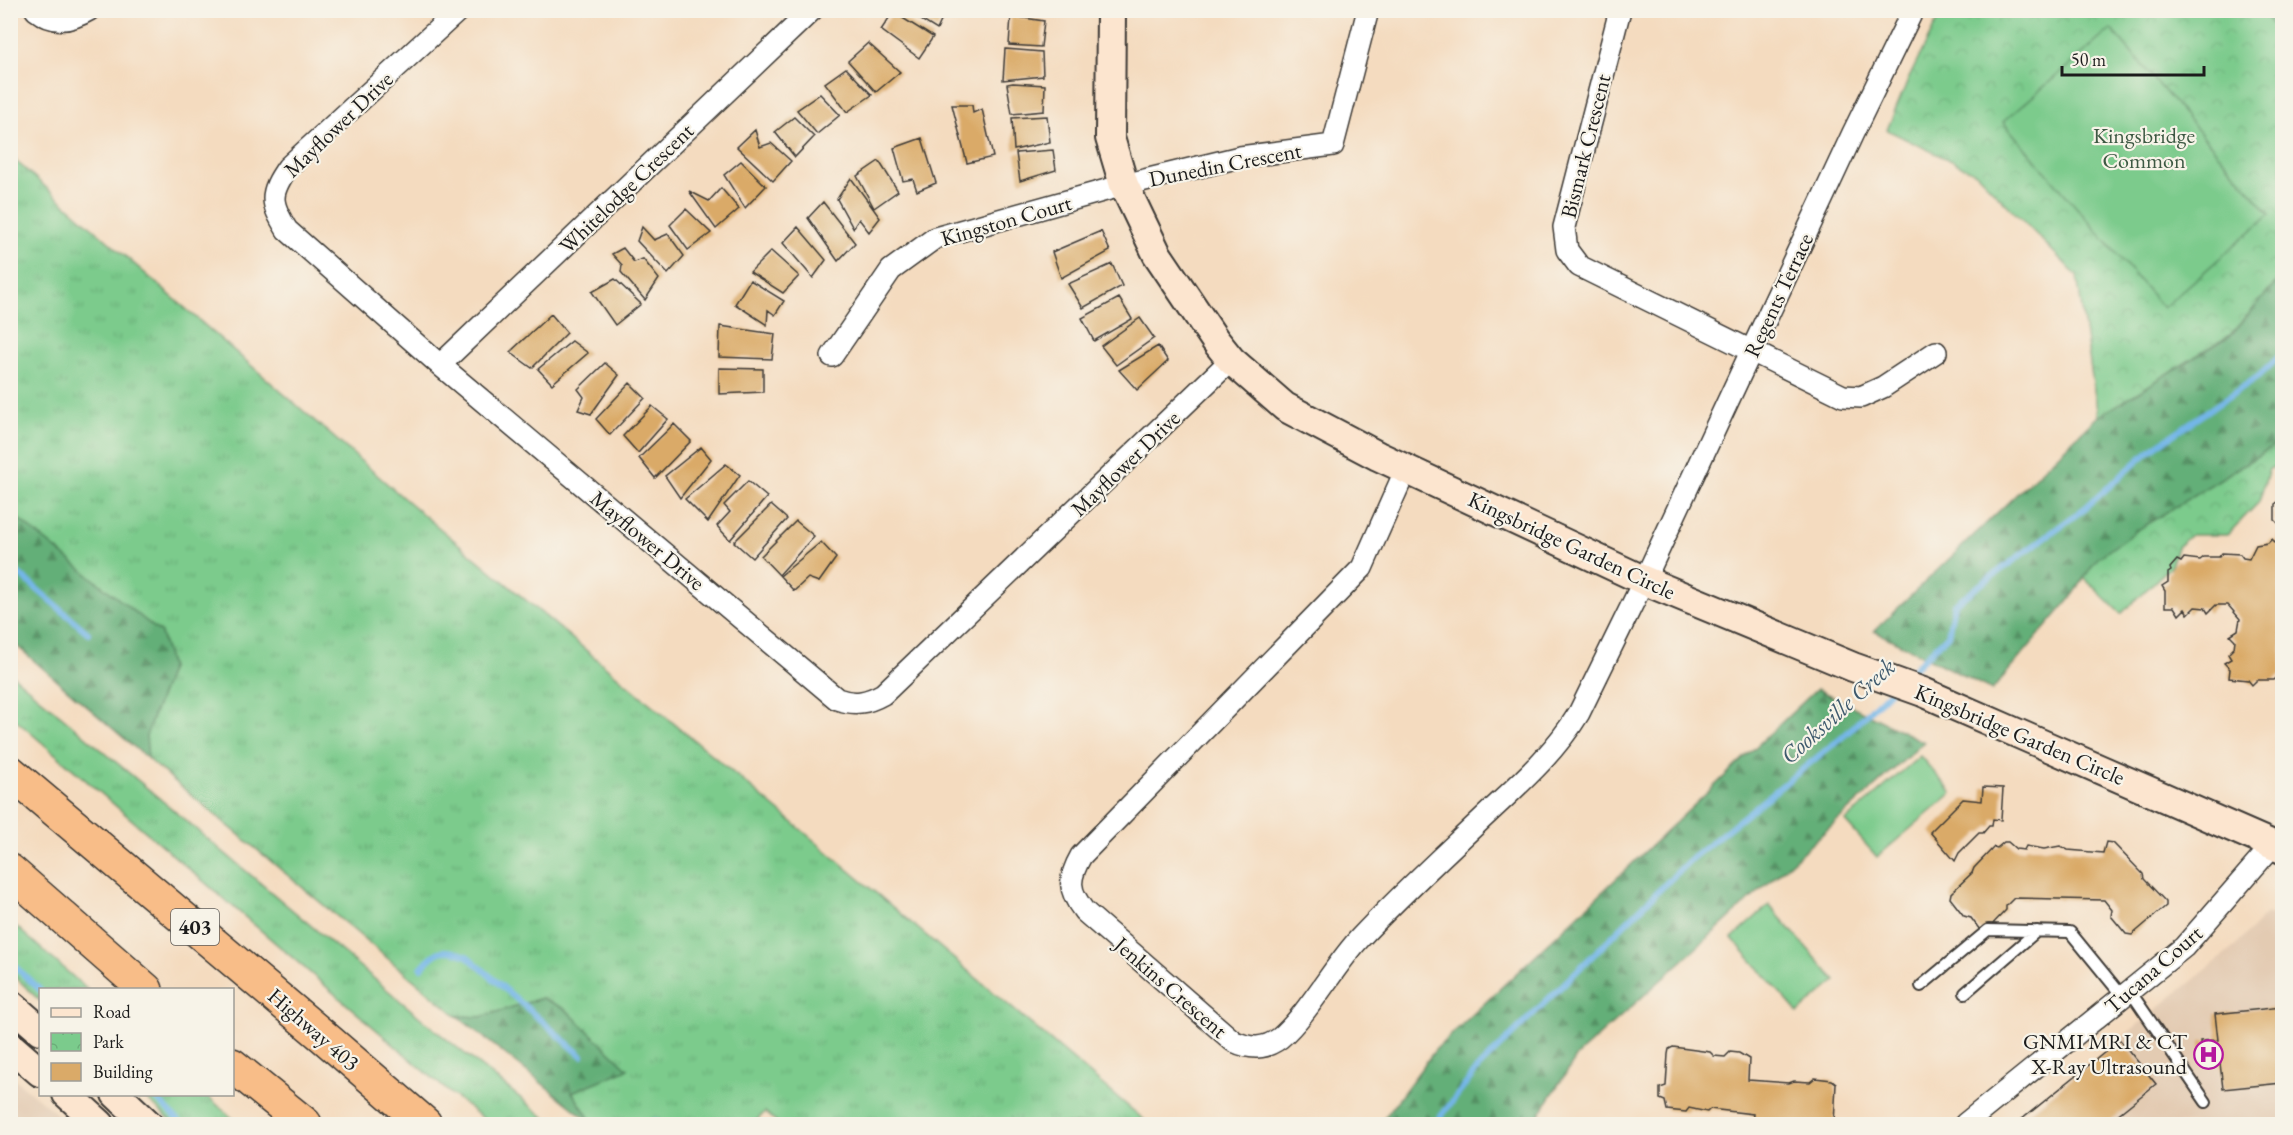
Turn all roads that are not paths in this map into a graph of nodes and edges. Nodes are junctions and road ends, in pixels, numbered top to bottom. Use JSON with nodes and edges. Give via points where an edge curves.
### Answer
{"nodes":[{"id":1,"x":36,"y":10,"type":"edge"},
{"id":2,"x":89,"y":10,"type":"edge"},
{"id":3,"x":459,"y":10,"type":"edge"},
{"id":4,"x":812,"y":10,"type":"edge"},
{"id":5,"x":1111,"y":10,"type":"edge"},
{"id":6,"x":1368,"y":10,"type":"edge"},
{"id":7,"x":1620,"y":10,"type":"edge"},
{"id":8,"x":1913,"y":10,"type":"edge"},
{"id":9,"x":1124,"y":185,"type":"junction"},
{"id":10,"x":1752,"y":352,"type":"junction"},
{"id":11,"x":1936,"y":352,"type":"dead end"},
{"id":12,"x":832,"y":356,"type":"dead end"},
{"id":13,"x":1232,"y":360,"type":"junction"},
{"id":14,"x":440,"y":365,"type":"junction"},
{"id":15,"x":1406,"y":469,"type":"junction"},
{"id":16,"x":1643,"y":580,"type":"junction"},
{"id":17,"x":10,"y":772,"type":"edge"},
{"id":18,"x":2278,"y":844,"type":"edge"},
{"id":19,"x":10,"y":871,"type":"edge"},
{"id":20,"x":2037,"y":931,"type":"junction"},
{"id":21,"x":1921,"y":986,"type":"dead end"},
{"id":22,"x":144,"y":988,"type":"edge"},
{"id":23,"x":1965,"y":993,"type":"dead end"},
{"id":24,"x":2126,"y":994,"type":"junction"},
{"id":25,"x":10,"y":1004,"type":"edge"},
{"id":26,"x":39,"y":1029,"type":"edge"},
{"id":27,"x":10,"y":1046,"type":"edge"},
{"id":28,"x":234,"y":1067,"type":"edge"},
{"id":29,"x":39,"y":1071,"type":"edge"},
{"id":30,"x":378,"y":1083,"type":"junction"},
{"id":31,"x":267,"y":1095,"type":"junction"},
{"id":32,"x":68,"y":1096,"type":"edge"},
{"id":33,"x":117,"y":1096,"type":"edge"},
{"id":34,"x":2206,"y":1102,"type":"dead end"},
{"id":35,"x":100,"y":1125,"type":"edge"},
{"id":36,"x":148,"y":1125,"type":"edge"},
{"id":37,"x":289,"y":1125,"type":"edge"},
{"id":38,"x":304,"y":1125,"type":"edge"},
{"id":39,"x":425,"y":1125,"type":"edge"},
{"id":40,"x":447,"y":1125,"type":"edge"},
{"id":41,"x":1965,"y":1125,"type":"edge"}],
"edges":[{"from":1,"to":2,"type":"street","via":[[61,21]]},
{"from":3,"to":14,"type":"street","name":"Mayflower Drive","via":[[288,167],[276,185],[274,199],[286,230]]},
{"from":4,"to":14,"type":"street","name":"Whitelodge Crescent"},
{"from":5,"to":9,"type":"street","name":"Kingsbridge Garden Circle","via":[[1110,138]]},
{"from":6,"to":9,"type":"street","name":"Dunedin Crescent","via":[[1333,145],[1240,157]]},
{"from":7,"to":10,"type":"street","name":"Bismark Crescent","via":[[1564,227],[1567,250],[1579,266]]},
{"from":8,"to":10,"type":"street","name":"Regents Terrace"},
{"from":9,"to":12,"type":"street","name":"Kingston Court","via":[[935,238],[891,270]]},
{"from":9,"to":13,"type":"street","name":"Kingsbridge Garden Circle","via":[[1157,254]]},
{"from":10,"to":11,"type":"street","name":"Bismark Crescent","via":[[1843,396],[1862,397]]},
{"from":10,"to":16,"type":"street","name":"Regents Terrace"},
{"from":13,"to":14,"type":"street","name":"Mayflower Drive","via":[[883,694],[860,704],[837,699]]},
{"from":13,"to":15,"type":"street","name":"Kingsbridge Garden Circle","via":[[1285,407]]},
{"from":15,"to":16,"type":"street","name":"Kingsbridge Garden Circle"},
{"from":15,"to":16,"type":"street","name":"Jenkins Crescent","via":[[1362,568],[1081,856],[1073,870],[1074,898],[1084,911],[1233,1041],[1248,1048],[1265,1047],[1279,1038],[1358,940],[1545,760],[1579,713]]},
{"from":16,"to":18,"type":"street","name":"Kingsbridge Garden Circle","via":[[1923,692]]},
{"from":17,"to":30,"type":"highway","name":"Highway 403","number":"403"},
{"from":18,"to":24,"type":"street","name":"Tucana Court","via":[[2184,947]]},
{"from":19,"to":22,"type":"highway"},
{"from":20,"to":21,"type":"lane","via":[[1988,930]]},
{"from":20,"to":23,"type":"lane"},
{"from":20,"to":24,"type":"lane","via":[[2070,932]]},
{"from":24,"to":34,"type":"lane"},
{"from":24,"to":41,"type":"street","name":"Tucana Court"},
{"from":25,"to":26,"type":"street"},
{"from":27,"to":29,"type":"street"},
{"from":28,"to":31,"type":"highway"},
{"from":30,"to":39,"type":"highway","name":"Highway 403","number":"403"},
{"from":30,"to":40,"type":"highway"},
{"from":31,"to":37,"type":"highway"},
{"from":31,"to":38,"type":"highway"},
{"from":32,"to":35,"type":"street"},
{"from":33,"to":36,"type":"street"}]}
